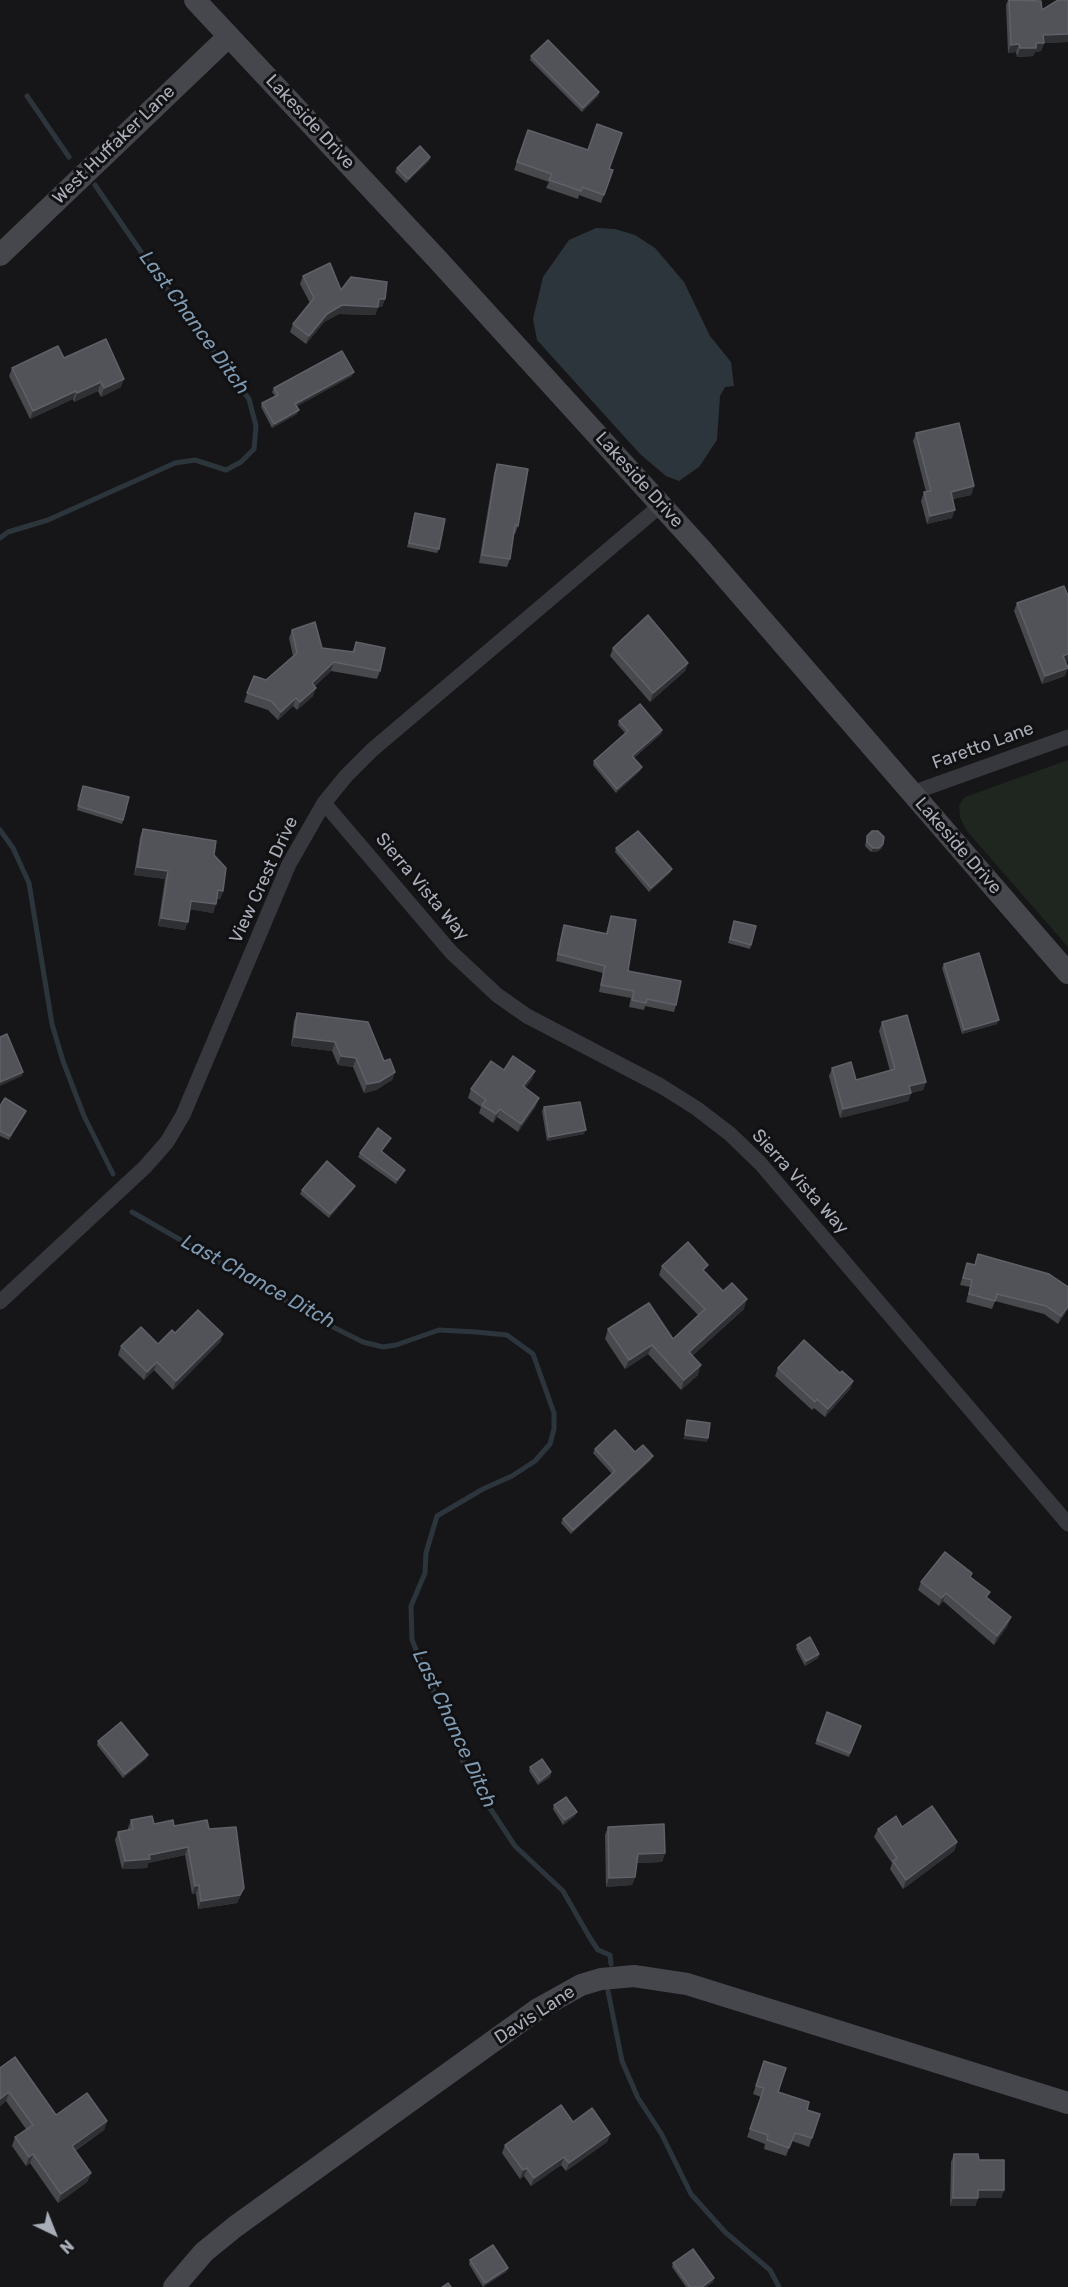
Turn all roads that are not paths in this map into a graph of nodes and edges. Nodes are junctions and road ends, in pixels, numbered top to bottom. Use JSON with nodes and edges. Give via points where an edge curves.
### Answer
{"nodes":[{"id":1,"x":195,"y":0,"type":"edge"},
{"id":2,"x":229,"y":36,"type":"junction"},
{"id":3,"x":0,"y":255,"type":"edge"},
{"id":4,"x":661,"y":505,"type":"junction"},
{"id":5,"x":1068,"y":737,"type":"edge"},
{"id":6,"x":912,"y":793,"type":"junction"},
{"id":7,"x":324,"y":803,"type":"junction"},
{"id":8,"x":1068,"y":973,"type":"edge"},
{"id":9,"x":0,"y":1302,"type":"edge"},
{"id":10,"x":1068,"y":1524,"type":"edge"},
{"id":11,"x":1068,"y":2103,"type":"edge"},
{"id":12,"x":174,"y":2287,"type":"edge"}],
"edges":[{"from":1,"to":2,"type":"street","name":"Lakeside Drive"},
{"from":2,"to":3,"type":"street","name":"West Huffaker Lane"},
{"from":2,"to":4,"type":"street","name":"Lakeside Drive"},
{"from":4,"to":6,"type":"street","name":"Lakeside Drive"},
{"from":4,"to":7,"type":"street","name":"View Crest Drive","via":[[372,750]]},
{"from":5,"to":6,"type":"street","name":"Faretto Lane"},
{"from":6,"to":8,"type":"street","name":"Lakeside Drive"},
{"from":7,"to":9,"type":"street","name":"View Crest Drive","via":[[289,864],[183,1115],[167,1142]]},
{"from":7,"to":10,"type":"street","name":"Sierra Vista Way","via":[[451,952],[497,995],[527,1016],[696,1108],[753,1156]]},
{"from":11,"to":12,"type":"street","name":"Davis Lane","via":[[687,1984],[634,1976],[601,1979],[581,1985],[538,2009],[236,2226],[204,2252]]}]}
